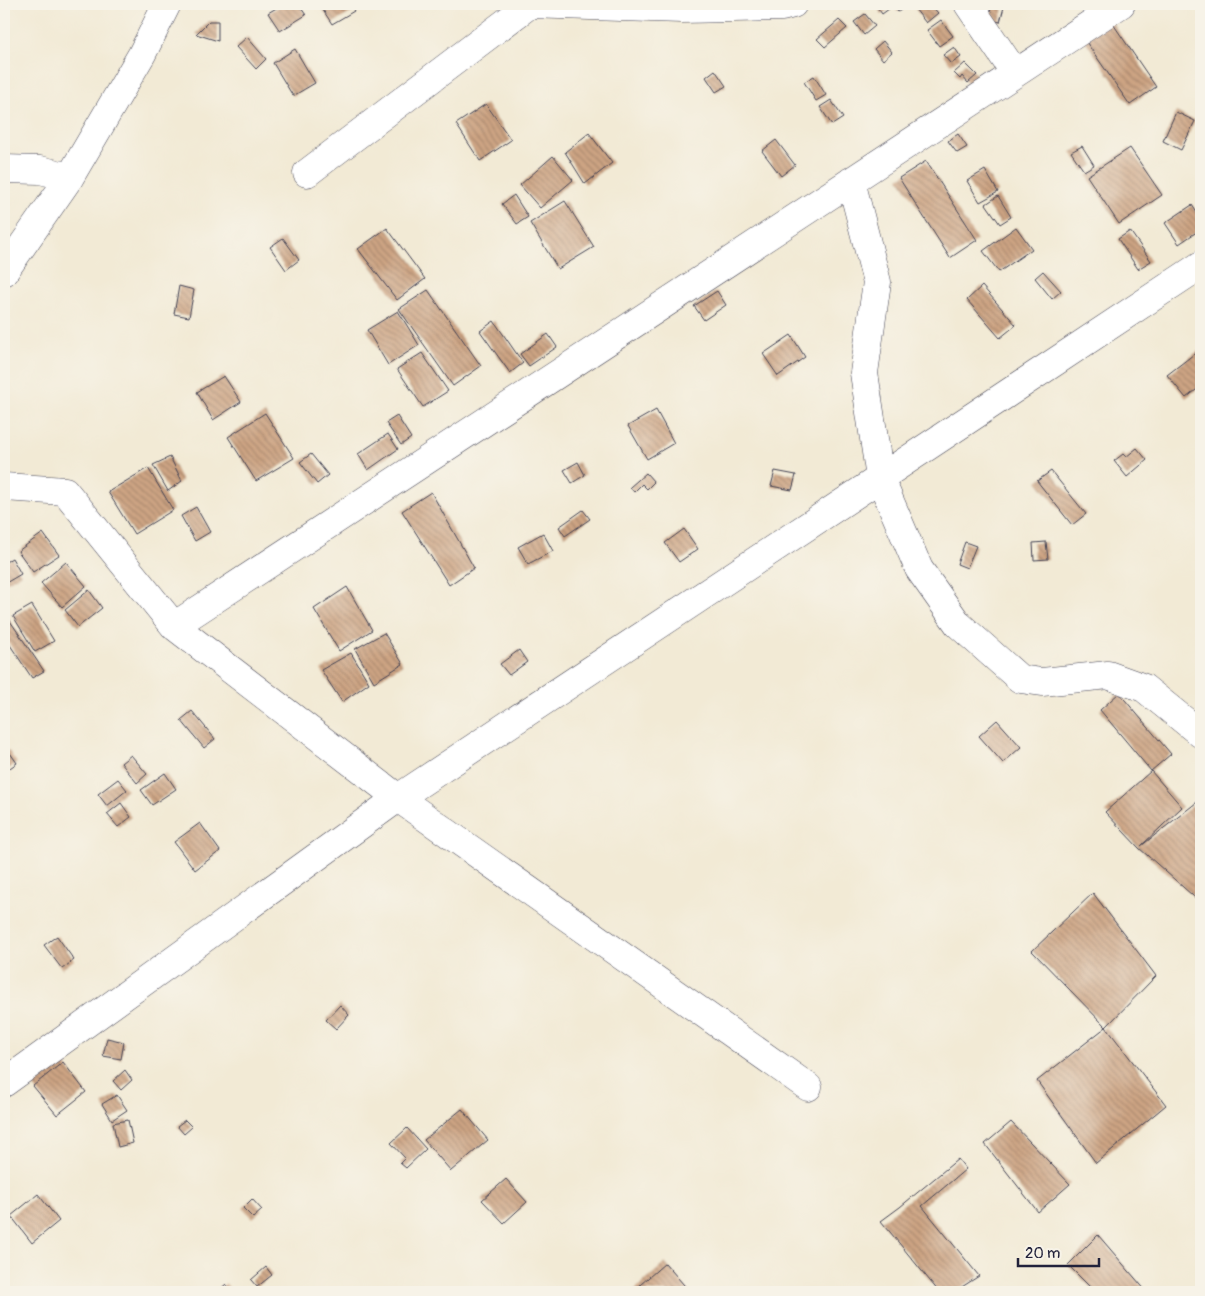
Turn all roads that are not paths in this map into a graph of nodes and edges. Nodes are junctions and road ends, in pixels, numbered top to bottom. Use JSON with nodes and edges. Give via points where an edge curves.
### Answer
{"nodes":[{"id":1,"x":166,"y":4,"type":"edge"},
{"id":2,"x":530,"y":4,"type":"edge"},
{"id":3,"x":968,"y":4,"type":"edge"},
{"id":4,"x":1121,"y":4,"type":"edge"},
{"id":5,"x":786,"y":5,"type":"edge"},
{"id":6,"x":1016,"y":73,"type":"junction"},
{"id":7,"x":4,"y":169,"type":"edge"},
{"id":8,"x":307,"y":173,"type":"dead end"},
{"id":9,"x":70,"y":177,"type":"junction"},
{"id":10,"x":851,"y":181,"type":"junction"},
{"id":11,"x":1201,"y":265,"type":"edge"},
{"id":12,"x":4,"y":272,"type":"edge"},
{"id":13,"x":880,"y":478,"type":"junction"},
{"id":14,"x":4,"y":487,"type":"edge"},
{"id":15,"x":174,"y":626,"type":"junction"},
{"id":16,"x":1201,"y":734,"type":"edge"},
{"id":17,"x":398,"y":798,"type":"junction"},
{"id":18,"x":4,"y":1083,"type":"edge"},
{"id":19,"x":808,"y":1087,"type":"dead end"}],
"edges":[{"from":1,"to":9,"type":"street","via":[[142,54]]},
{"from":2,"to":5,"type":"street","via":[[682,9]]},
{"from":2,"to":8,"type":"street"},
{"from":3,"to":6,"type":"street"},
{"from":4,"to":6,"type":"street"},
{"from":6,"to":10,"type":"street"},
{"from":7,"to":9,"type":"street","via":[[40,170]]},
{"from":9,"to":12,"type":"street"},
{"from":10,"to":13,"type":"street","via":[[877,282],[864,373]]},
{"from":10,"to":15,"type":"street"},
{"from":11,"to":13,"type":"street"},
{"from":13,"to":16,"type":"street","via":[[919,569],[958,624],[1020,679],[1042,682],[1108,675],[1144,688]]},
{"from":13,"to":17,"type":"street"},
{"from":14,"to":15,"type":"street","via":[[65,491]]},
{"from":15,"to":17,"type":"street"},
{"from":17,"to":18,"type":"street"},
{"from":17,"to":19,"type":"street"}]}
